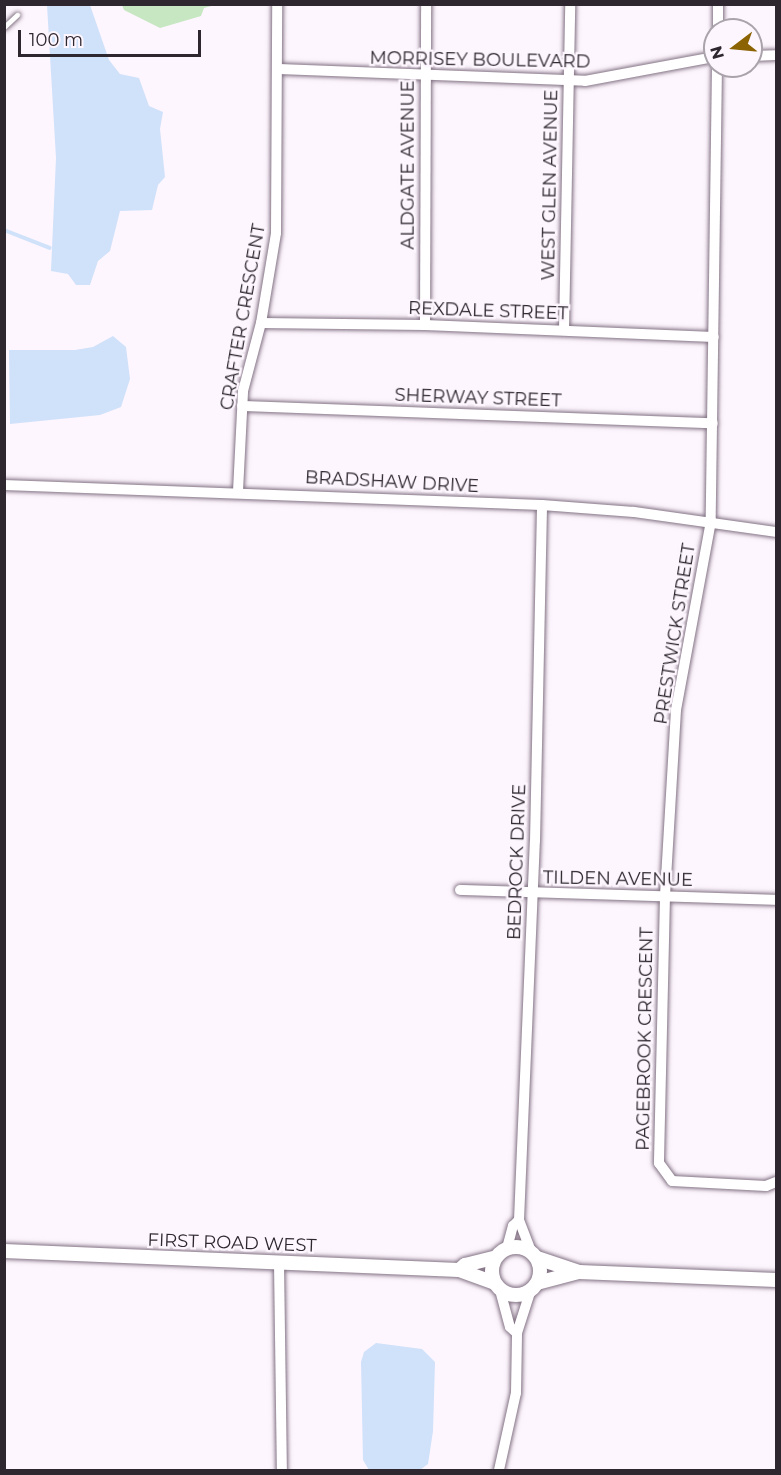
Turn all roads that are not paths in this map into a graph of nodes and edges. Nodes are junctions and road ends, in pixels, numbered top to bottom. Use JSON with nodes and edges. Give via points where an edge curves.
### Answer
{"nodes":[{"id":1,"x":277,"y":4,"type":"edge"},
{"id":2,"x":426,"y":4,"type":"edge"},
{"id":3,"x":570,"y":4,"type":"edge"},
{"id":4,"x":17,"y":15,"type":"dead end"},
{"id":5,"x":4,"y":27,"type":"edge"},
{"id":6,"x":703,"y":59,"type":"edge"},
{"id":7,"x":279,"y":69,"type":"junction"},
{"id":8,"x":424,"y":78,"type":"junction"},
{"id":9,"x":717,"y":78,"type":"edge"},
{"id":10,"x":568,"y":81,"type":"junction"},
{"id":11,"x":261,"y":323,"type":"junction"},
{"id":12,"x":425,"y":325,"type":"junction"},
{"id":13,"x":564,"y":330,"type":"junction"},
{"id":14,"x":714,"y":337,"type":"junction"},
{"id":15,"x":242,"y":406,"type":"junction"},
{"id":16,"x":713,"y":423,"type":"junction"},
{"id":17,"x":4,"y":485,"type":"edge"},
{"id":18,"x":238,"y":491,"type":"junction"},
{"id":19,"x":542,"y":505,"type":"junction"},
{"id":20,"x":711,"y":521,"type":"junction"},
{"id":21,"x":777,"y":532,"type":"edge"},
{"id":22,"x":460,"y":891,"type":"dead end"},
{"id":23,"x":533,"y":894,"type":"junction"},
{"id":24,"x":665,"y":896,"type":"junction"},
{"id":25,"x":777,"y":900,"type":"edge"},
{"id":26,"x":777,"y":1182,"type":"edge"},
{"id":27,"x":519,"y":1220,"type":"junction"},
{"id":28,"x":507,"y":1248,"type":"junction"},
{"id":29,"x":4,"y":1251,"type":"edge"},
{"id":30,"x":534,"y":1255,"type":"junction"},
{"id":31,"x":494,"y":1258,"type":"junction"},
{"id":32,"x":279,"y":1263,"type":"junction"},
{"id":33,"x":459,"y":1270,"type":"junction"},
{"id":34,"x":579,"y":1272,"type":"junction"},
{"id":35,"x":777,"y":1280,"type":"edge"},
{"id":36,"x":497,"y":1286,"type":"junction"},
{"id":37,"x":534,"y":1286,"type":"junction"},
{"id":38,"x":517,"y":1333,"type":"junction"},
{"id":39,"x":282,"y":1470,"type":"edge"},
{"id":40,"x":498,"y":1470,"type":"edge"}],
"edges":[{"from":1,"to":7,"type":"street","name":"CRAFTER CRESCENT"},
{"from":2,"to":8,"type":"street","name":"ALDGATE AVENUE"},
{"from":3,"to":10,"type":"street","name":"WEST GLEN AVENUE"},
{"from":4,"to":5,"type":"lane"},
{"from":6,"to":10,"type":"street","name":"MORRISEY BOULEVARD"},
{"from":7,"to":8,"type":"street","name":"MORRISEY BOULEVARD"},
{"from":7,"to":11,"type":"street","name":"CRAFTER CRESCENT","via":[[276,233]]},
{"from":8,"to":10,"type":"street","name":"MORRISEY BOULEVARD"},
{"from":8,"to":12,"type":"street","name":"ALDGATE AVENUE"},
{"from":9,"to":14,"type":"street"},
{"from":10,"to":13,"type":"street","name":"WEST GLEN AVENUE"},
{"from":11,"to":12,"type":"street","name":"REXDALE STREET"},
{"from":11,"to":15,"type":"street","name":"CRAFTER CRESCENT"},
{"from":12,"to":13,"type":"street","name":"REXDALE STREET"},
{"from":13,"to":14,"type":"street","name":"REXDALE STREET"},
{"from":14,"to":16,"type":"street"},
{"from":15,"to":16,"type":"street","name":"SHERWAY STREET"},
{"from":15,"to":18,"type":"street","name":"CRAFTER CRESCENT"},
{"from":16,"to":20,"type":"street"},
{"from":17,"to":18,"type":"street","name":"BRADSHAW DRIVE"},
{"from":18,"to":19,"type":"street","name":"BRADSHAW DRIVE"},
{"from":19,"to":20,"type":"street","name":"BRADSHAW DRIVE"},
{"from":19,"to":23,"type":"street","name":"BEDROCK DRIVE"},
{"from":20,"to":21,"type":"street","name":"BRADSHAW DRIVE"},
{"from":20,"to":24,"type":"street","name":"PRESTWICK STREET","via":[[676,710]]},
{"from":22,"to":23,"type":"street","name":"TILDEN AVENUE"},
{"from":23,"to":24,"type":"street","name":"TILDEN AVENUE"},
{"from":23,"to":27,"type":"street","name":"BEDROCK DRIVE"},
{"from":24,"to":25,"type":"street","name":"TILDEN AVENUE"},
{"from":24,"to":26,"type":"street","name":"PAGEBROOK CRESCENT","via":[[659,1163],[672,1181],[766,1186]]},
{"from":27,"to":28,"type":"street","name":"BEDROCK DRIVE"},
{"from":27,"to":30,"type":"street","name":"BEDROCK DRIVE"},
{"from":28,"to":30,"type":"street","name":"FIRST ROAD WEST"},
{"from":28,"to":31,"type":"street","name":"FIRST ROAD WEST"},
{"from":29,"to":32,"type":"street","name":"FIRST ROAD WEST"},
{"from":30,"to":34,"type":"street","name":"FIRST ROAD WEST"},
{"from":30,"to":37,"type":"street"},
{"from":31,"to":33,"type":"street","name":"FIRST ROAD WEST","via":[[465,1264]]},
{"from":31,"to":36,"type":"street"},
{"from":32,"to":33,"type":"street","name":"FIRST ROAD WEST"},
{"from":32,"to":39,"type":"street"},
{"from":33,"to":36,"type":"street","name":"FIRST ROAD WEST"},
{"from":34,"to":35,"type":"street","name":"FIRST ROAD WEST"},
{"from":34,"to":37,"type":"street","name":"FIRST ROAD WEST"},
{"from":36,"to":37,"type":"street","name":"FIRST ROAD WEST","via":[[516,1295]]},
{"from":36,"to":38,"type":"street","via":[[510,1327]]},
{"from":37,"to":38,"type":"street"},
{"from":38,"to":40,"type":"street","via":[[516,1393]]}]}
